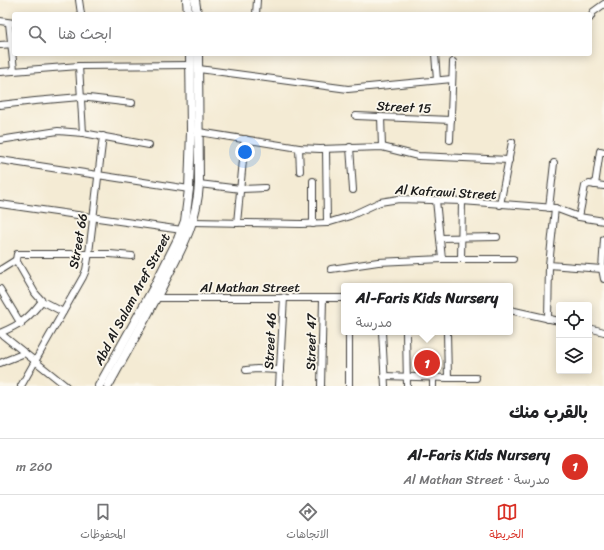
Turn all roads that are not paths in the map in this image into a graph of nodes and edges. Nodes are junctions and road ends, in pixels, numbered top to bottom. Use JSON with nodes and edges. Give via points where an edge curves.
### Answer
{"nodes":[{"id":1,"x":79,"y":0,"type":"edge"},
{"id":2,"x":187,"y":0,"type":"edge"},
{"id":3,"x":195,"y":0,"type":"edge"},
{"id":4,"x":257,"y":0,"type":"edge"},
{"id":5,"x":604,"y":4,"type":"edge"},
{"id":6,"x":81,"y":12,"type":"edge"},
{"id":7,"x":188,"y":12,"type":"edge"},
{"id":8,"x":196,"y":12,"type":"edge"},
{"id":9,"x":256,"y":12,"type":"edge"},
{"id":10,"x":592,"y":14,"type":"edge"},
{"id":11,"x":0,"y":21,"type":"edge"},
{"id":12,"x":12,"y":23,"type":"edge"},
{"id":13,"x":12,"y":44,"type":"edge"},
{"id":14,"x":0,"y":45,"type":"edge"},
{"id":15,"x":13,"y":56,"type":"edge"},
{"id":16,"x":190,"y":56,"type":"edge"},
{"id":17,"x":198,"y":56,"type":"edge"},
{"id":18,"x":436,"y":56,"type":"edge"},
{"id":19,"x":453,"y":62,"type":"dead end"},
{"id":20,"x":191,"y":65,"type":"junction"},
{"id":21,"x":79,"y":66,"type":"junction"},
{"id":22,"x":199,"y":69,"type":"junction"},
{"id":23,"x":14,"y":70,"type":"junction"},
{"id":24,"x":0,"y":72,"type":"edge"},
{"id":25,"x":452,"y":79,"type":"junction"},
{"id":26,"x":437,"y":80,"type":"junction"},
{"id":27,"x":80,"y":97,"type":"junction"},
{"id":28,"x":132,"y":103,"type":"dead end"},
{"id":29,"x":0,"y":105,"type":"edge"},
{"id":30,"x":356,"y":116,"type":"dead end"},
{"id":31,"x":381,"y":117,"type":"junction"},
{"id":32,"x":451,"y":120,"type":"junction"},
{"id":33,"x":199,"y":132,"type":"junction"},
{"id":34,"x":83,"y":133,"type":"junction"},
{"id":35,"x":103,"y":136,"type":"junction"},
{"id":36,"x":245,"y":139,"type":"junction"},
{"id":37,"x":0,"y":140,"type":"edge"},
{"id":38,"x":450,"y":140,"type":"dead end"},
{"id":39,"x":512,"y":142,"type":"dead end"},
{"id":40,"x":149,"y":145,"type":"dead end"},
{"id":41,"x":350,"y":147,"type":"junction"},
{"id":42,"x":382,"y":147,"type":"junction"},
{"id":43,"x":299,"y":148,"type":"junction"},
{"id":44,"x":326,"y":148,"type":"junction"},
{"id":45,"x":604,"y":152,"type":"edge"},
{"id":46,"x":0,"y":160,"type":"edge"},
{"id":47,"x":509,"y":160,"type":"junction"},
{"id":48,"x":554,"y":163,"type":"dead end"},
{"id":49,"x":601,"y":168,"type":"edge"},
{"id":50,"x":300,"y":172,"type":"dead end"},
{"id":51,"x":98,"y":176,"type":"junction"},
{"id":52,"x":313,"y":181,"type":"dead end"},
{"id":53,"x":199,"y":184,"type":"junction"},
{"id":54,"x":595,"y":185,"type":"junction"},
{"id":55,"x":604,"y":186,"type":"edge"},
{"id":56,"x":265,"y":188,"type":"dead end"},
{"id":57,"x":189,"y":189,"type":"junction"},
{"id":58,"x":241,"y":189,"type":"junction"},
{"id":59,"x":353,"y":190,"type":"dead end"},
{"id":60,"x":436,"y":200,"type":"junction"},
{"id":61,"x":462,"y":201,"type":"junction"},
{"id":62,"x":0,"y":204,"type":"edge"},
{"id":63,"x":500,"y":205,"type":"junction"},
{"id":64,"x":552,"y":208,"type":"junction"},
{"id":65,"x":579,"y":217,"type":"junction"},
{"id":66,"x":94,"y":218,"type":"junction"},
{"id":67,"x":604,"y":221,"type":"edge"},
{"id":68,"x":193,"y":222,"type":"junction"},
{"id":69,"x":237,"y":223,"type":"junction"},
{"id":70,"x":327,"y":223,"type":"junction"},
{"id":71,"x":313,"y":224,"type":"junction"},
{"id":72,"x":182,"y":230,"type":"junction"},
{"id":73,"x":461,"y":237,"type":"junction"},
{"id":74,"x":497,"y":237,"type":"dead end"},
{"id":75,"x":440,"y":238,"type":"junction"},
{"id":76,"x":604,"y":240,"type":"edge"},
{"id":77,"x":89,"y":253,"type":"junction"},
{"id":78,"x":132,"y":256,"type":"dead end"},
{"id":79,"x":442,"y":259,"type":"junction"},
{"id":80,"x":461,"y":259,"type":"junction"},
{"id":81,"x":513,"y":259,"type":"dead end"},
{"id":82,"x":16,"y":260,"type":"junction"},
{"id":83,"x":549,"y":265,"type":"junction"},
{"id":84,"x":331,"y":269,"type":"dead end"},
{"id":85,"x":602,"y":269,"type":"junction"},
{"id":86,"x":0,"y":270,"type":"edge"},
{"id":87,"x":604,"y":279,"type":"edge"},
{"id":88,"x":0,"y":289,"type":"edge"},
{"id":89,"x":156,"y":294,"type":"junction"},
{"id":90,"x":284,"y":297,"type":"junction"},
{"id":91,"x":323,"y":298,"type":"junction"},
{"id":92,"x":341,"y":298,"type":"edge"},
{"id":93,"x":42,"y":301,"type":"junction"},
{"id":94,"x":513,"y":311,"type":"edge"},
{"id":95,"x":63,"y":312,"type":"junction"},
{"id":96,"x":548,"y":319,"type":"junction"},
{"id":97,"x":556,"y":320,"type":"edge"},
{"id":98,"x":21,"y":324,"type":"junction"},
{"id":99,"x":592,"y":329,"type":"edge"},
{"id":100,"x":604,"y":332,"type":"edge"},
{"id":101,"x":0,"y":333,"type":"edge"},
{"id":102,"x":349,"y":335,"type":"edge"},
{"id":103,"x":382,"y":335,"type":"edge"},
{"id":104,"x":406,"y":335,"type":"edge"},
{"id":105,"x":447,"y":335,"type":"edge"},
{"id":106,"x":25,"y":353,"type":"junction"},
{"id":107,"x":35,"y":361,"type":"junction"},
{"id":108,"x":0,"y":363,"type":"edge"},
{"id":109,"x":246,"y":370,"type":"dead end"},
{"id":110,"x":280,"y":370,"type":"junction"},
{"id":111,"x":384,"y":376,"type":"junction"},
{"id":112,"x":407,"y":377,"type":"junction"},
{"id":113,"x":433,"y":377,"type":"junction"},
{"id":114,"x":448,"y":378,"type":"junction"},
{"id":115,"x":476,"y":378,"type":"dead end"},
{"id":116,"x":21,"y":386,"type":"edge"},
{"id":117,"x":66,"y":386,"type":"edge"},
{"id":118,"x":99,"y":386,"type":"edge"},
{"id":119,"x":108,"y":386,"type":"edge"},
{"id":120,"x":279,"y":386,"type":"edge"},
{"id":121,"x":321,"y":386,"type":"edge"},
{"id":122,"x":349,"y":386,"type":"edge"},
{"id":123,"x":385,"y":386,"type":"edge"},
{"id":124,"x":407,"y":386,"type":"edge"},
{"id":125,"x":433,"y":386,"type":"edge"}],
"edges":[{"from":1,"to":6,"type":"street"},
{"from":2,"to":7,"type":"street"},
{"from":3,"to":8,"type":"street"},
{"from":4,"to":9,"type":"street"},
{"from":5,"to":10,"type":"street"},
{"from":11,"to":12,"type":"street"},
{"from":13,"to":14,"type":"street"},
{"from":15,"to":23,"type":"street"},
{"from":16,"to":20,"type":"street","name":"Abd Al Salam Aref Street"},
{"from":17,"to":22,"type":"street","name":"Abd Al Salam Aref Street"},
{"from":18,"to":26,"type":"street"},
{"from":19,"to":25,"type":"street"},
{"from":20,"to":21,"type":"street"},
{"from":20,"to":57,"type":"street","name":"Abd Al Salam Aref Street"},
{"from":21,"to":23,"type":"street"},
{"from":21,"to":27,"type":"street"},
{"from":22,"to":26,"type":"street","via":[[348,89]]},
{"from":22,"to":33,"type":"street","name":"Abd Al Salam Aref Street"},
{"from":23,"to":24,"type":"street"},
{"from":25,"to":26,"type":"street"},
{"from":25,"to":32,"type":"street"},
{"from":27,"to":28,"type":"street"},
{"from":27,"to":29,"type":"street"},
{"from":27,"to":34,"type":"street"},
{"from":30,"to":31,"type":"street","name":"Street 15"},
{"from":31,"to":32,"type":"street","name":"Street 15"},
{"from":31,"to":42,"type":"street"},
{"from":32,"to":38,"type":"street"},
{"from":33,"to":36,"type":"street"},
{"from":33,"to":53,"type":"street","name":"Abd Al Salam Aref Street"},
{"from":34,"to":35,"type":"street"},
{"from":34,"to":37,"type":"street","via":[[58,131]]},
{"from":35,"to":40,"type":"street"},
{"from":35,"to":51,"type":"street","name":"Street 66"},
{"from":36,"to":43,"type":"street"},
{"from":36,"to":58,"type":"street"},
{"from":39,"to":47,"type":"street"},
{"from":41,"to":42,"type":"street"},
{"from":41,"to":44,"type":"street"},
{"from":41,"to":59,"type":"street"},
{"from":42,"to":47,"type":"street","via":[[418,156]]},
{"from":43,"to":44,"type":"street"},
{"from":43,"to":50,"type":"street"},
{"from":44,"to":70,"type":"street"},
{"from":45,"to":49,"type":"street","via":[[600,151]]},
{"from":46,"to":51,"type":"street"},
{"from":47,"to":63,"type":"street"},
{"from":48,"to":64,"type":"street"},
{"from":49,"to":54,"type":"street"},
{"from":51,"to":57,"type":"street"},
{"from":51,"to":66,"type":"street","name":"Street 66"},
{"from":52,"to":71,"type":"street"},
{"from":53,"to":58,"type":"street"},
{"from":53,"to":68,"type":"street","name":"Abd Al Salam Aref Street"},
{"from":54,"to":55,"type":"street"},
{"from":54,"to":65,"type":"street","via":[[585,186]]},
{"from":56,"to":58,"type":"street"},
{"from":57,"to":72,"type":"street","name":"Abd Al Salam Aref Street"},
{"from":58,"to":69,"type":"street"},
{"from":60,"to":61,"type":"street","name":"Al Kafrawi Street"},
{"from":60,"to":70,"type":"street","name":"Al Kafrawi Street","via":[[390,200]]},
{"from":60,"to":75,"type":"street"},
{"from":61,"to":63,"type":"street","name":"Al Kafrawi Street"},
{"from":61,"to":73,"type":"street"},
{"from":62,"to":66,"type":"street"},
{"from":63,"to":64,"type":"street","name":"Al Kafrawi Street"},
{"from":64,"to":65,"type":"street","name":"Al Kafrawi Street"},
{"from":64,"to":83,"type":"street"},
{"from":65,"to":67,"type":"street","name":"Al Kafrawi Street"},
{"from":66,"to":72,"type":"street"},
{"from":66,"to":77,"type":"street","name":"Street 66"},
{"from":68,"to":69,"type":"street","name":"Al Kafrawi Street"},
{"from":68,"to":89,"type":"street","name":"Abd Al Salam Aref Street","via":[[185,242]]},
{"from":69,"to":71,"type":"street","name":"Al Kafrawi Street"},
{"from":70,"to":71,"type":"street","name":"Al Kafrawi Street"},
{"from":72,"to":89,"type":"street","name":"Abd Al Salam Aref Street"},
{"from":73,"to":74,"type":"street"},
{"from":73,"to":75,"type":"street"},
{"from":73,"to":80,"type":"street"},
{"from":75,"to":79,"type":"street"},
{"from":76,"to":85,"type":"street"},
{"from":77,"to":78,"type":"street"},
{"from":77,"to":82,"type":"street","via":[[19,253]]},
{"from":77,"to":95,"type":"street","name":"Street 66","via":[[86,270]]},
{"from":79,"to":80,"type":"street"},
{"from":79,"to":84,"type":"street","via":[[378,262]]},
{"from":80,"to":81,"type":"street"},
{"from":82,"to":86,"type":"street"},
{"from":82,"to":93,"type":"street"},
{"from":83,"to":85,"type":"street"},
{"from":83,"to":96,"type":"street"},
{"from":85,"to":87,"type":"street"},
{"from":88,"to":98,"type":"street"},
{"from":89,"to":90,"type":"street","name":"Al Mathan Street"},
{"from":89,"to":118,"type":"street","name":"Abd Al Salam Aref Street"},
{"from":89,"to":119,"type":"street","name":"Abd Al Salam Aref Street"},
{"from":90,"to":91,"type":"street","name":"Al Mathan Street"},
{"from":90,"to":110,"type":"street","name":"Street 46"},
{"from":91,"to":92,"type":"street","name":"Al Mathan Street"},
{"from":91,"to":121,"type":"street","name":"Street 47"},
{"from":93,"to":95,"type":"street"},
{"from":93,"to":98,"type":"street"},
{"from":94,"to":96,"type":"street"},
{"from":95,"to":107,"type":"street","name":"Street 66"},
{"from":96,"to":97,"type":"street"},
{"from":98,"to":101,"type":"street"},
{"from":99,"to":100,"type":"street"},
{"from":101,"to":106,"type":"street"},
{"from":102,"to":122,"type":"street"},
{"from":103,"to":111,"type":"street"},
{"from":104,"to":112,"type":"street"},
{"from":105,"to":114,"type":"street"},
{"from":106,"to":107,"type":"street"},
{"from":106,"to":108,"type":"street"},
{"from":107,"to":116,"type":"street","name":"Street 66"},
{"from":107,"to":117,"type":"street"},
{"from":109,"to":110,"type":"street"},
{"from":110,"to":120,"type":"street","name":"Street 46"},
{"from":111,"to":112,"type":"street"},
{"from":111,"to":123,"type":"street"},
{"from":112,"to":113,"type":"street"},
{"from":112,"to":124,"type":"street"},
{"from":113,"to":114,"type":"street"},
{"from":113,"to":125,"type":"street"},
{"from":114,"to":115,"type":"street"}]}
